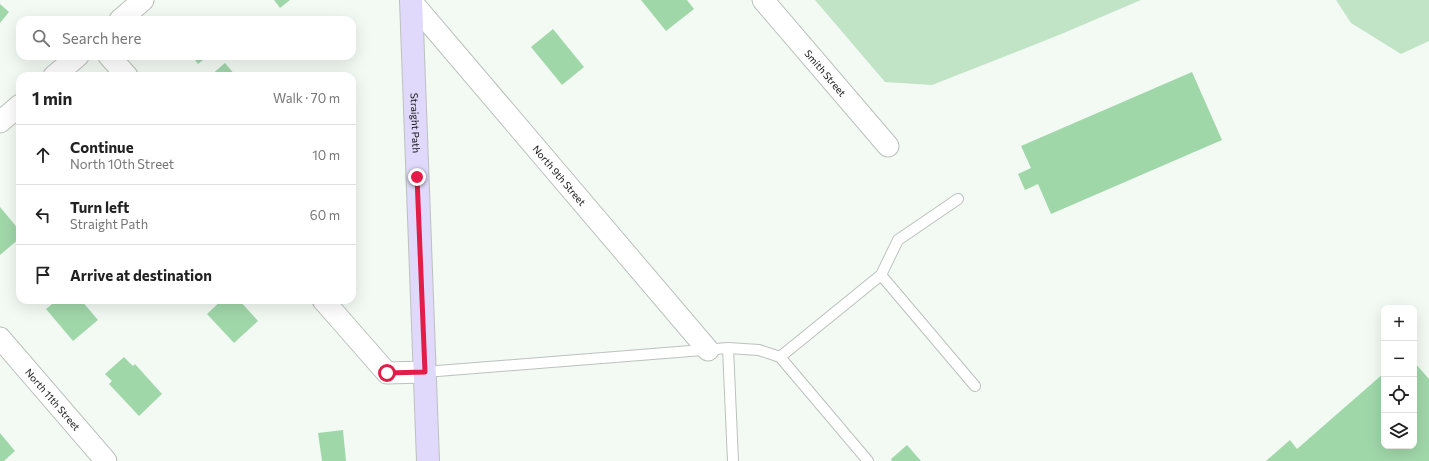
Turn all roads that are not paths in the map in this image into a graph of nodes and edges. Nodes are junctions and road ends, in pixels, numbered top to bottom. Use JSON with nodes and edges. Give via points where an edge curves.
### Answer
{"nodes":[{"id":1,"x":143,"y":0,"type":"edge"},
{"id":2,"x":763,"y":0,"type":"edge"},
{"id":3,"x":411,"y":1,"type":"edge"},
{"id":4,"x":125,"y":16,"type":"edge"},
{"id":5,"x":73,"y":60,"type":"edge"},
{"id":6,"x":113,"y":60,"type":"edge"},
{"id":7,"x":59,"y":72,"type":"edge"},
{"id":8,"x":123,"y":72,"type":"edge"},
{"id":9,"x":16,"y":108,"type":"edge"},
{"id":10,"x":0,"y":122,"type":"edge"},
{"id":11,"x":888,"y":146,"type":"dead end"},
{"id":12,"x":958,"y":199,"type":"dead end"},
{"id":13,"x":881,"y":275,"type":"junction"},
{"id":14,"x":327,"y":304,"type":"edge"},
{"id":15,"x":0,"y":338,"type":"edge"},
{"id":16,"x":728,"y":348,"type":"junction"},
{"id":17,"x":708,"y":350,"type":"junction"},
{"id":18,"x":780,"y":357,"type":"junction"},
{"id":19,"x":425,"y":372,"type":"junction"},
{"id":20,"x":975,"y":386,"type":"dead end"},
{"id":21,"x":106,"y":461,"type":"edge"},
{"id":22,"x":428,"y":461,"type":"edge"},
{"id":23,"x":733,"y":461,"type":"edge"},
{"id":24,"x":868,"y":461,"type":"edge"}],
"edges":[{"from":1,"to":4,"type":"street"},
{"from":2,"to":11,"type":"street","name":"Smith Street"},
{"from":3,"to":17,"type":"street","name":"North 9th Street"},
{"from":3,"to":19,"type":"main road","name":"Straight Path"},
{"from":5,"to":7,"type":"street"},
{"from":6,"to":8,"type":"street"},
{"from":9,"to":10,"type":"street"},
{"from":12,"to":13,"type":"lane","via":[[898,240]]},
{"from":13,"to":18,"type":"lane"},
{"from":13,"to":20,"type":"lane"},
{"from":14,"to":19,"type":"street","via":[[387,373]]},
{"from":15,"to":21,"type":"street","name":"North 11th Street"},
{"from":16,"to":17,"type":"lane"},
{"from":16,"to":18,"type":"lane","via":[[759,350]]},
{"from":16,"to":23,"type":"lane"},
{"from":17,"to":19,"type":"lane"},
{"from":18,"to":24,"type":"lane"},
{"from":19,"to":22,"type":"main road","name":"Straight Path"}]}
